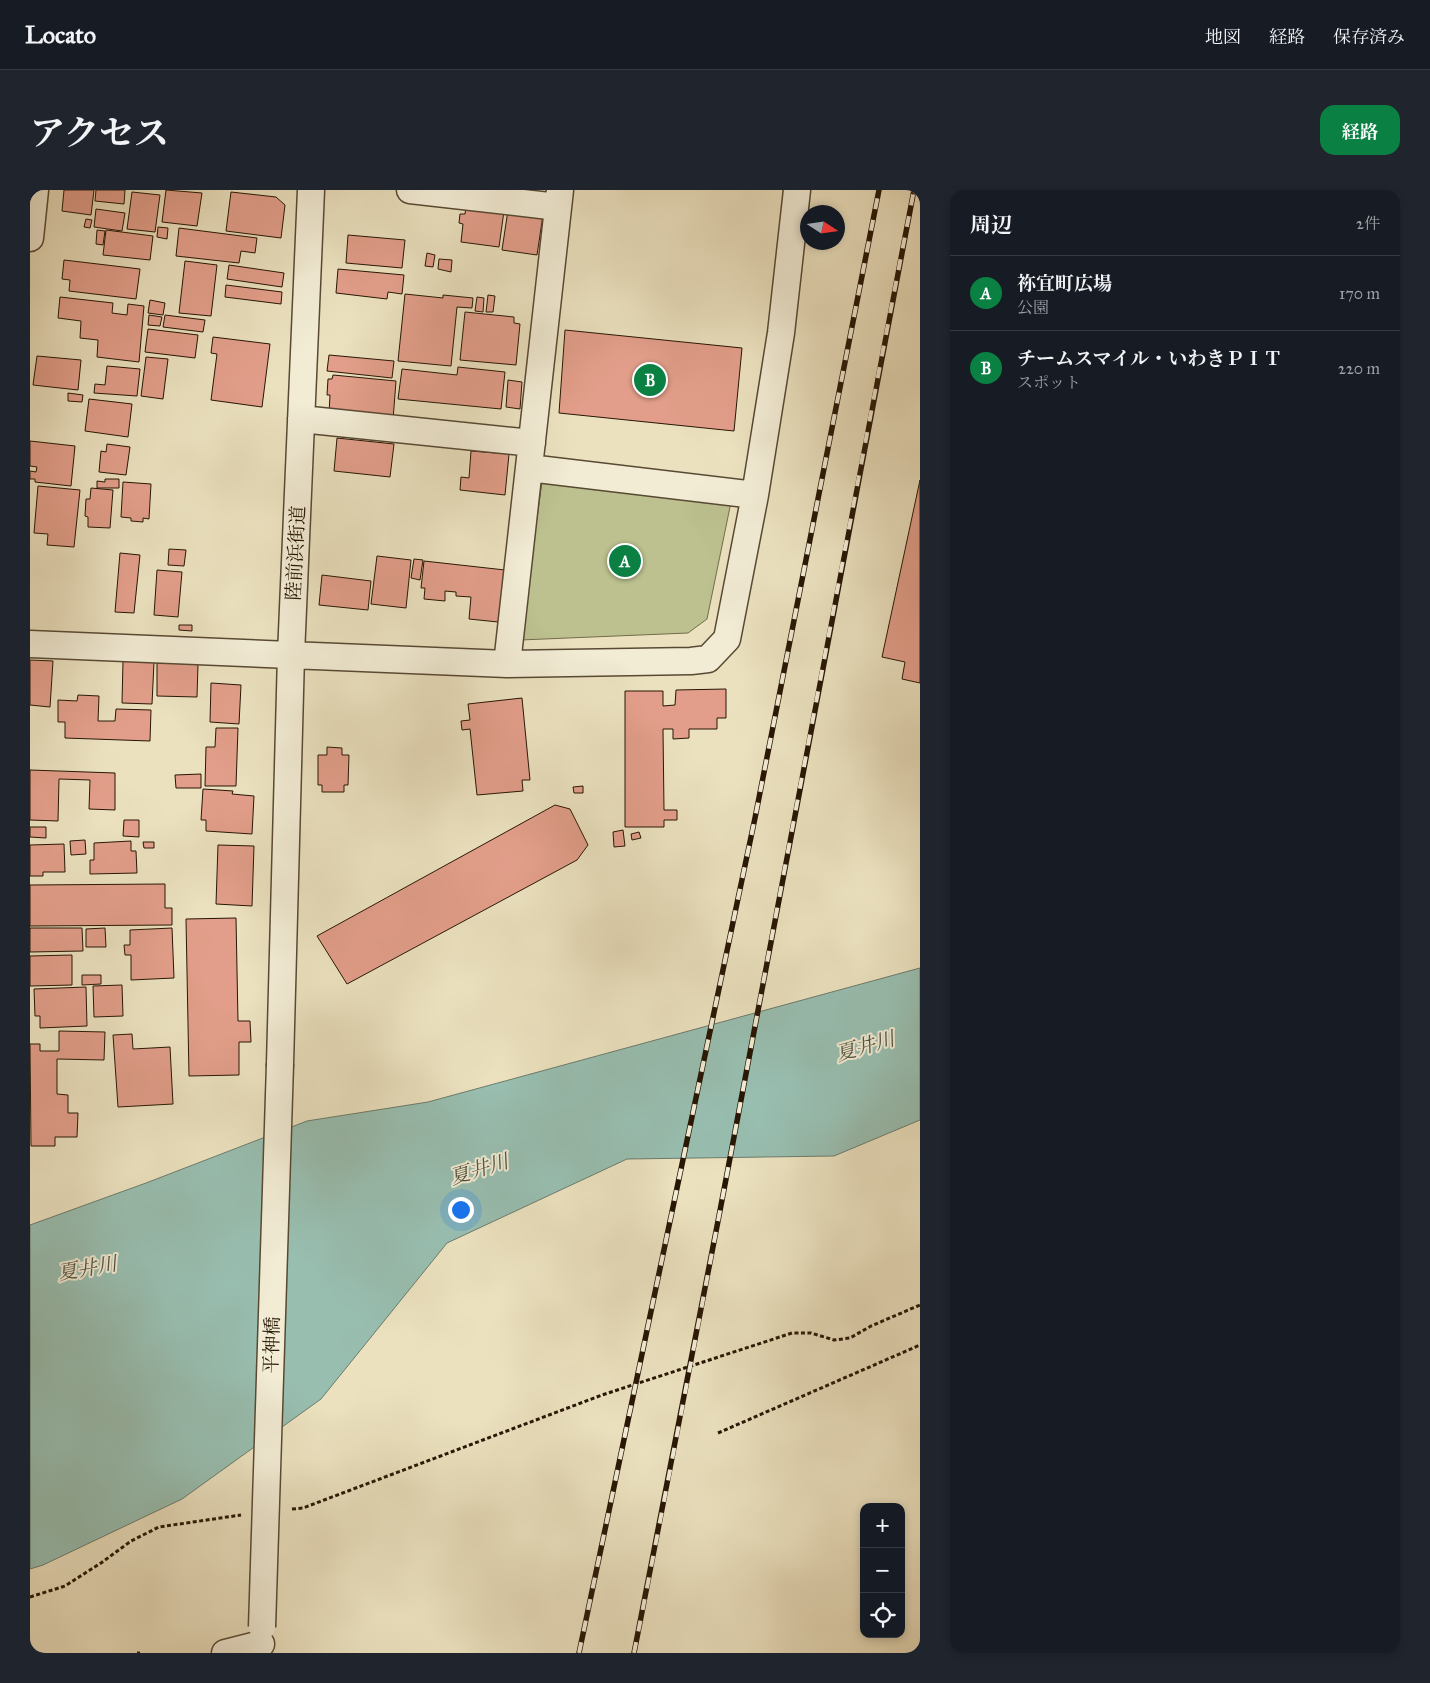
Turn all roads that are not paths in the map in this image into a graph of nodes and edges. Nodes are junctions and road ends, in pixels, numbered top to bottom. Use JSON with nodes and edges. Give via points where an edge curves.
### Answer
{"nodes":[{"id":1,"x":35,"y":190,"type":"edge"},
{"id":2,"x":310,"y":190,"type":"edge"},
{"id":3,"x":410,"y":190,"type":"edge"},
{"id":4,"x":797,"y":190,"type":"edge"},
{"id":5,"x":559,"y":199,"type":"edge"},
{"id":6,"x":30,"y":238,"type":"edge"},
{"id":7,"x":301,"y":419,"type":"junction"},
{"id":8,"x":530,"y":455,"type":"junction"},
{"id":9,"x":755,"y":495,"type":"junction"},
{"id":10,"x":30,"y":644,"type":"edge"},
{"id":11,"x":290,"y":655,"type":"junction"},
{"id":12,"x":507,"y":664,"type":"junction"},
{"id":13,"x":280,"y":1064,"type":"joint"},
{"id":14,"x":261,"y":1641,"type":"edge"},
{"id":15,"x":225,"y":1653,"type":"edge"}],
"edges":[{"from":1,"to":6,"type":"street"},
{"from":2,"to":7,"type":"street","name":"陸前浜街道"},
{"from":3,"to":5,"type":"street"},
{"from":4,"to":9,"type":"street","via":[[781,333]]},
{"from":5,"to":8,"type":"street"},
{"from":7,"to":8,"type":"street"},
{"from":7,"to":11,"type":"street","name":"陸前浜街道"},
{"from":8,"to":9,"type":"street"},
{"from":8,"to":12,"type":"street"},
{"from":9,"to":12,"type":"street","via":[[727,639],[708,659]]},
{"from":10,"to":11,"type":"street"},
{"from":11,"to":12,"type":"street"},
{"from":11,"to":13,"type":"street","name":"陸前浜街道"},
{"from":13,"to":14,"type":"street","name":"平神橋","bridge":true},
{"from":14,"to":15,"type":"street"}]}
